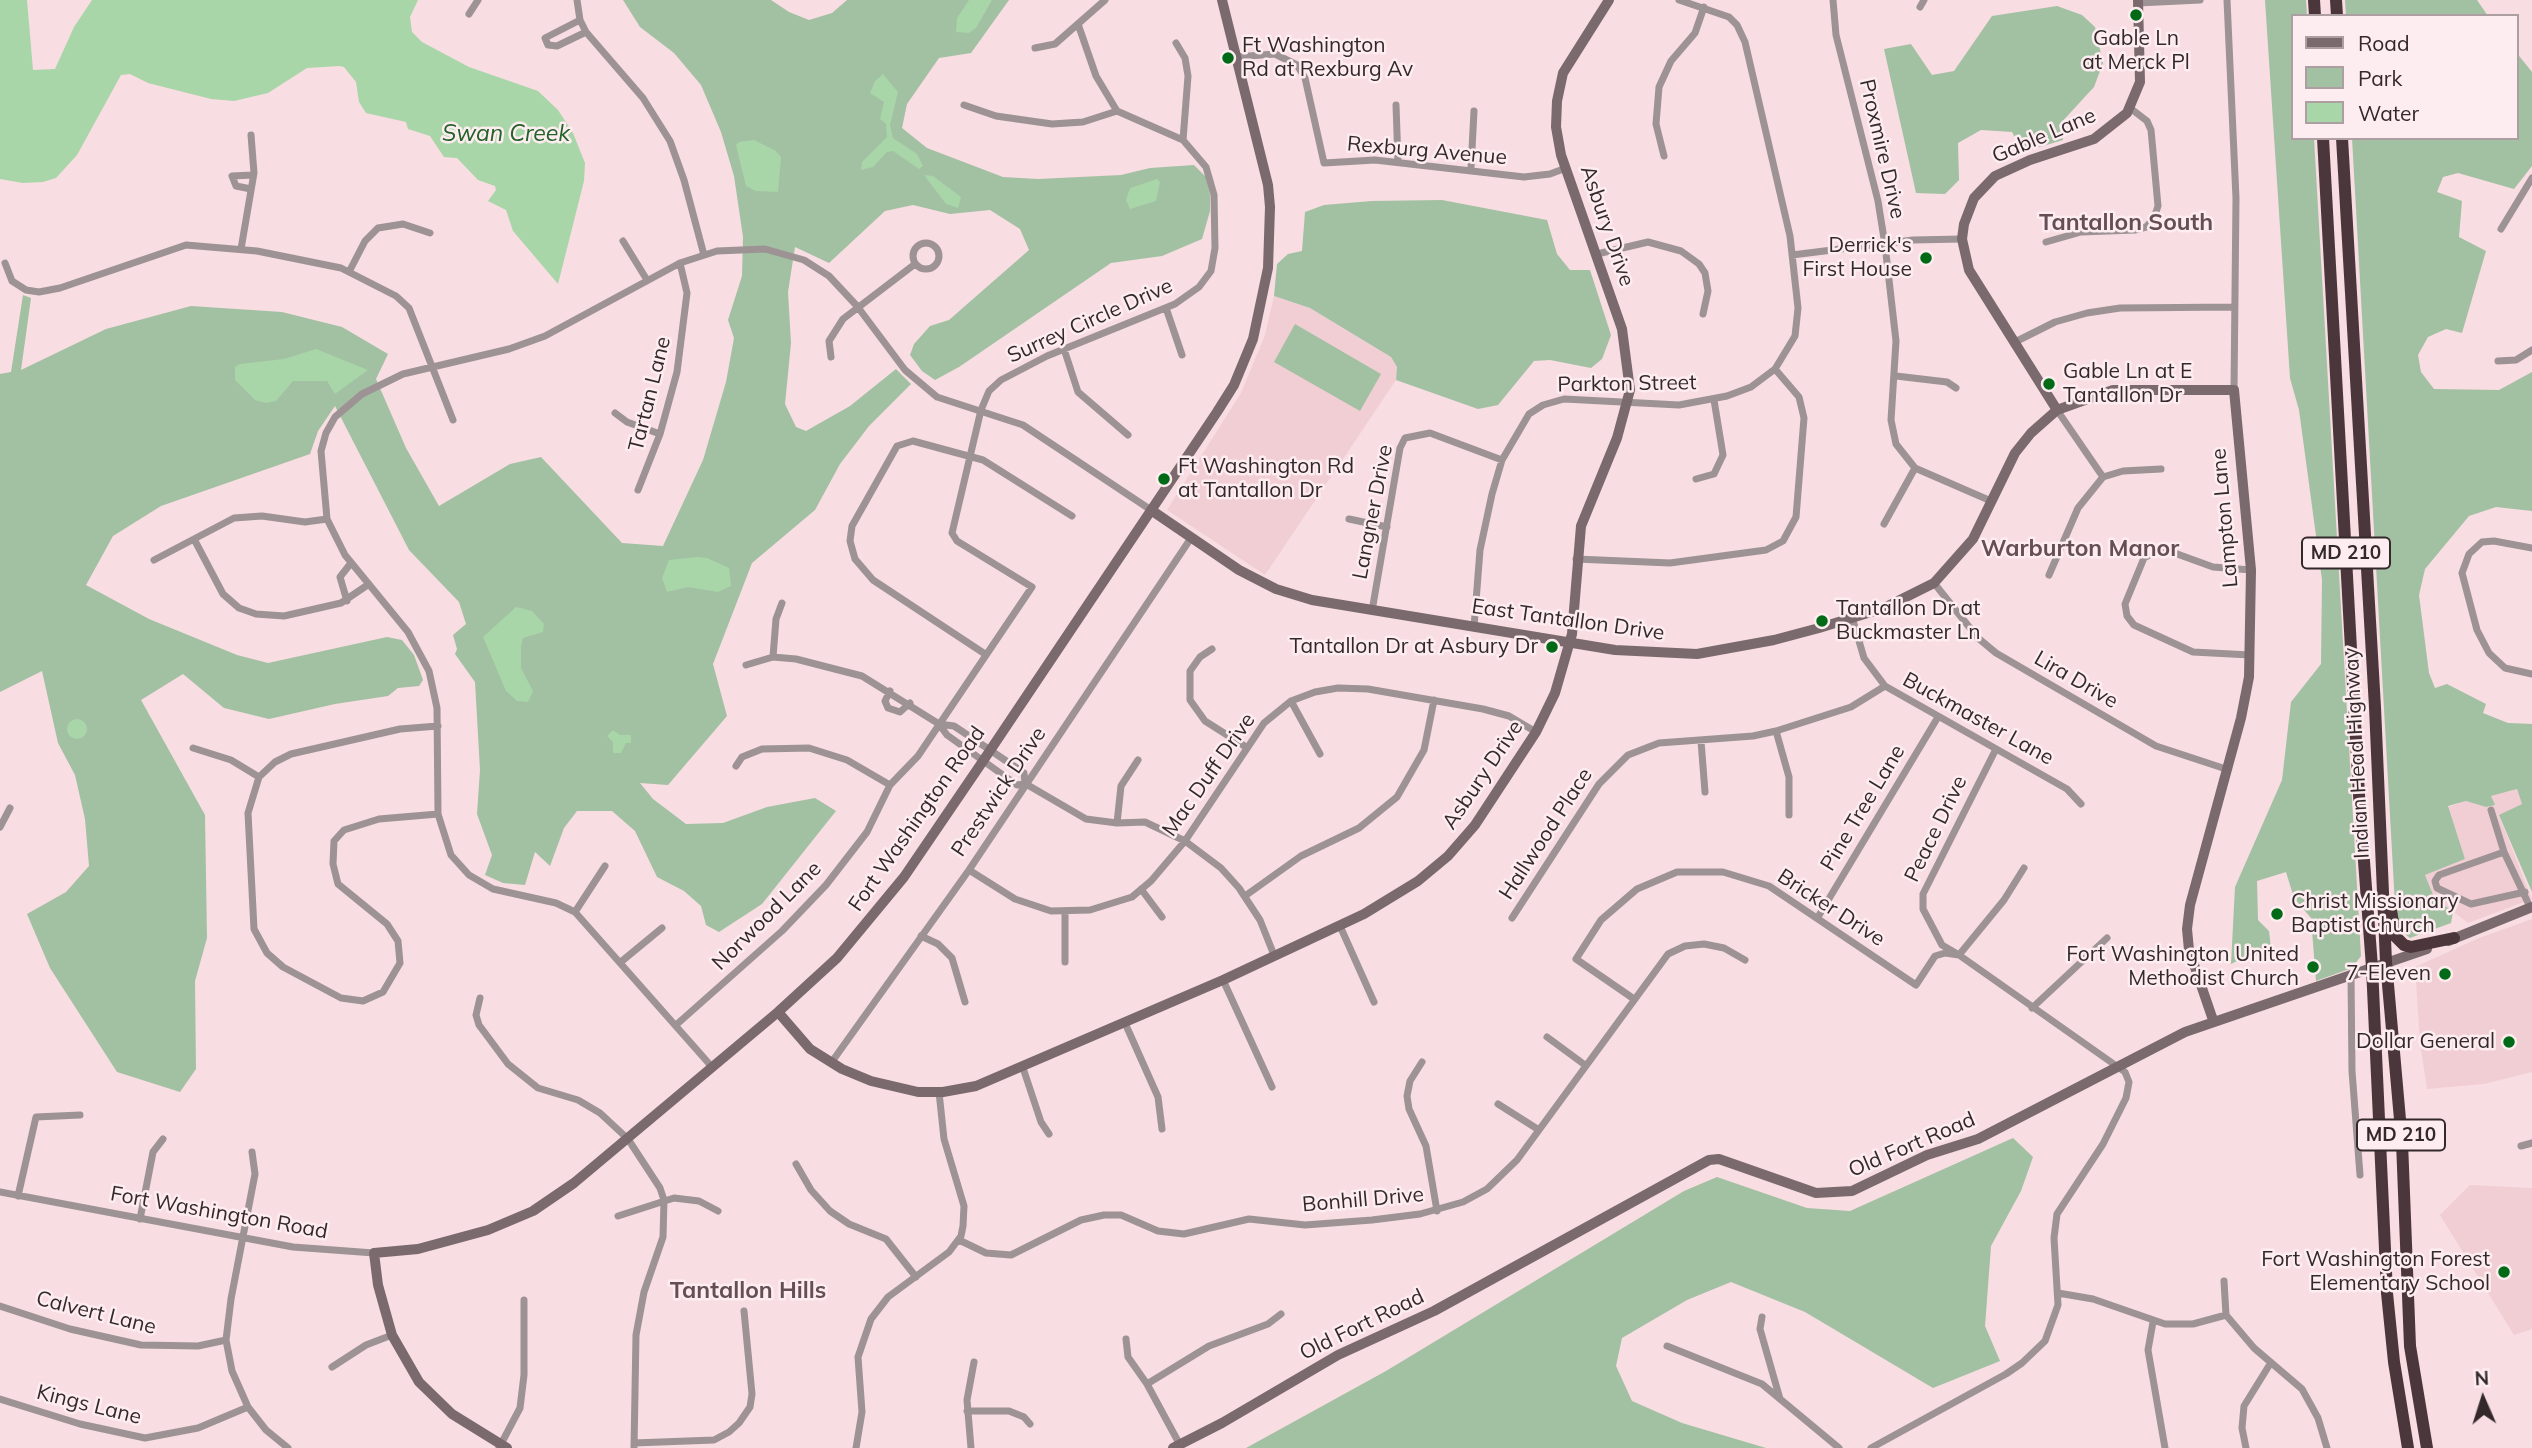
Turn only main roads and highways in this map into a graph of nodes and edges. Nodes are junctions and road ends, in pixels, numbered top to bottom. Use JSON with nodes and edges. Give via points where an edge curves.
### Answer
{"nodes":[{"id":1,"x":2323,"y":140,"type":"edge"},
{"id":2,"x":2342,"y":140,"type":"edge"},
{"id":3,"x":2380,"y":821,"type":"junction"},
{"id":4,"x":2454,"y":938,"type":"road end"},
{"id":5,"x":2408,"y":1448,"type":"edge"},
{"id":6,"x":2427,"y":1448,"type":"edge"}],
"edges":[{"from":1,"to":5,"type":"highway","name":"Indian Head Highway","number":"MD 210","via":[[2389,1314]]},
{"from":2,"to":3,"type":"highway","name":"Indian Head Highway","number":"MD 210"},
{"from":3,"to":4,"type":"highway","via":[[2395,936],[2411,947]]},
{"from":3,"to":6,"type":"highway","name":"Indian Head Highway","number":"MD 210","via":[[2386,962],[2402,1142],[2410,1346]]}]}
